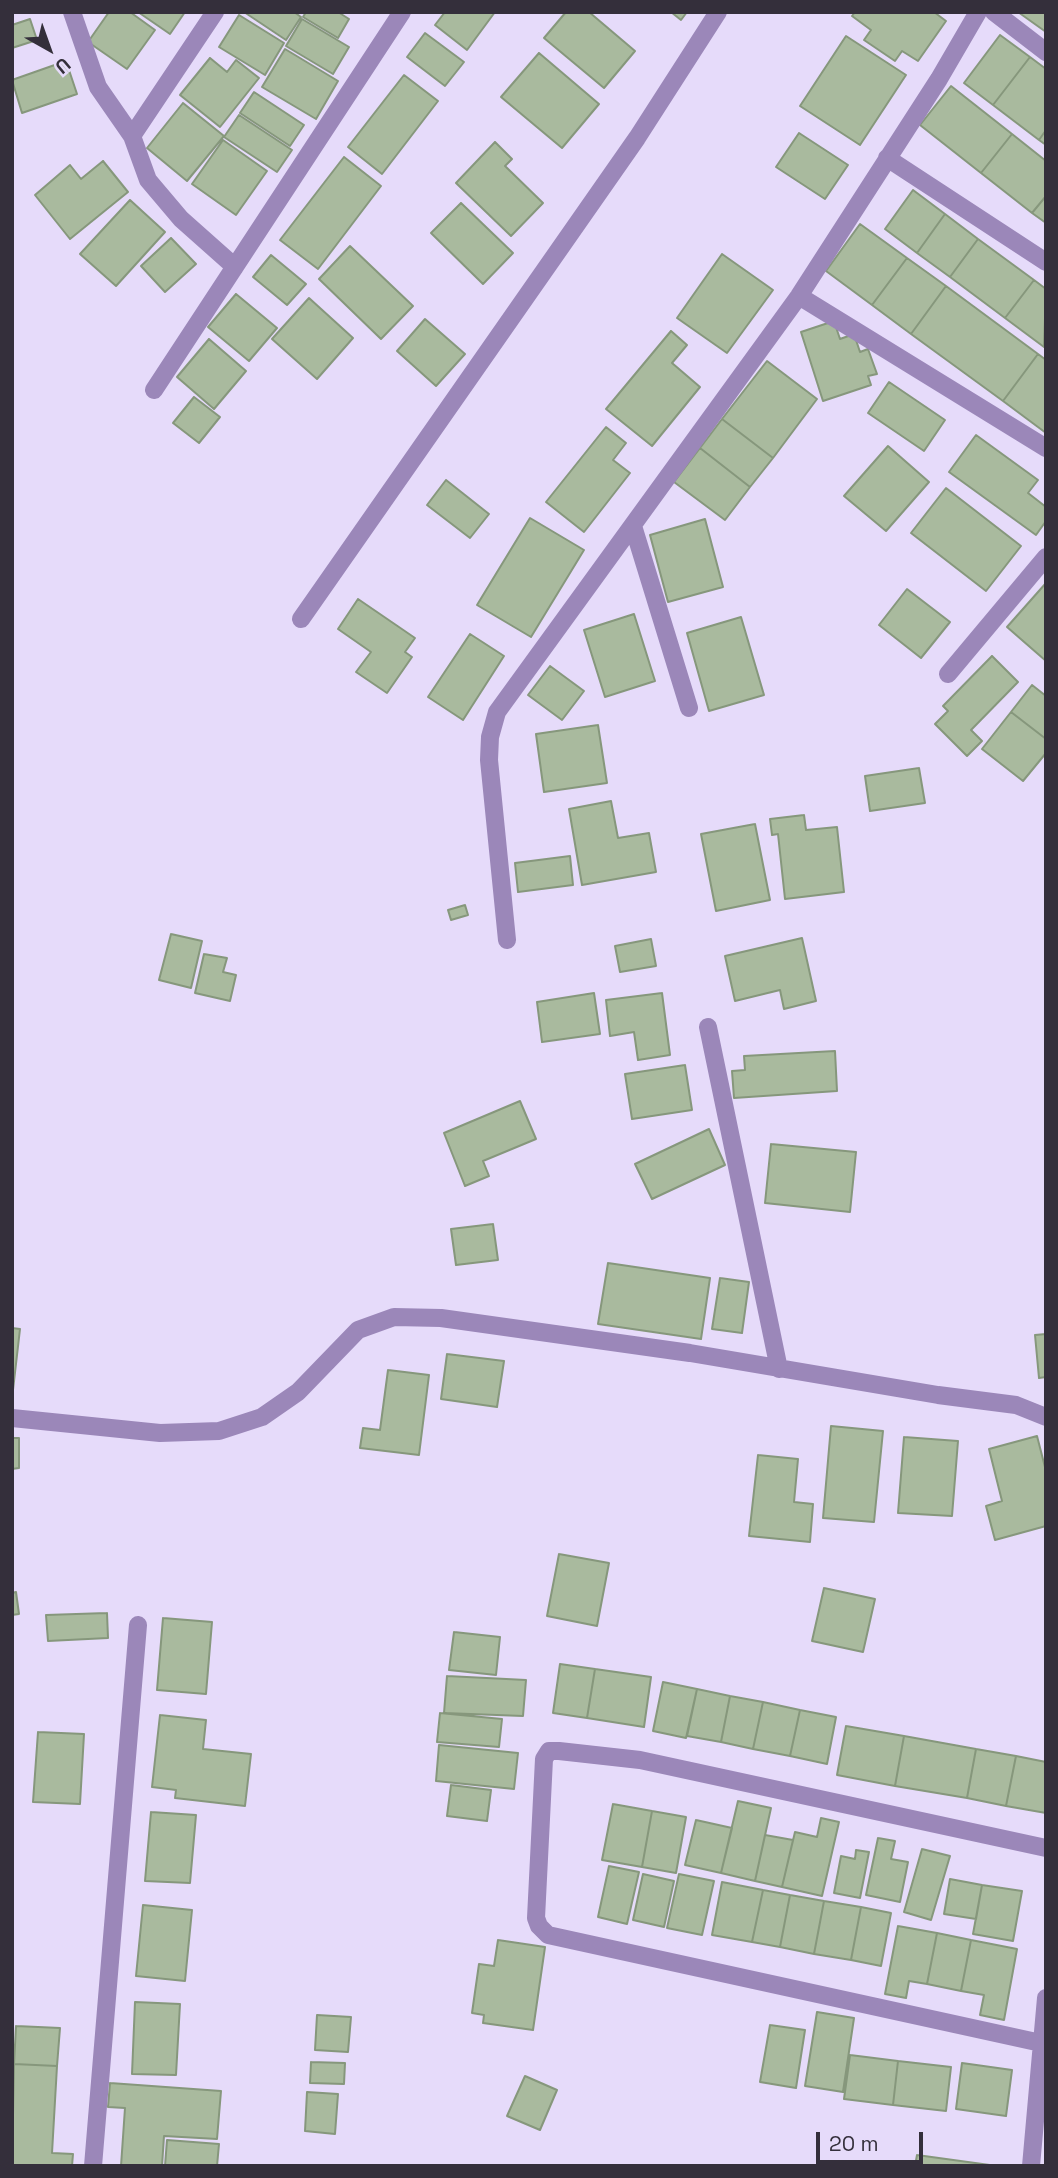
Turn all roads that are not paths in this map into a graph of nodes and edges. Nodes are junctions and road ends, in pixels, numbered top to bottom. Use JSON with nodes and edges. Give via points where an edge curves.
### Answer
{"nodes":[{"id":1,"x":72,"y":12,"type":"edge"},
{"id":2,"x":215,"y":12,"type":"edge"},
{"id":3,"x":402,"y":12,"type":"edge"},
{"id":4,"x":718,"y":12,"type":"edge"},
{"id":5,"x":978,"y":12,"type":"edge"},
{"id":6,"x":994,"y":12,"type":"edge"},
{"id":7,"x":1046,"y":52,"type":"edge"},
{"id":8,"x":132,"y":136,"type":"junction"},
{"id":9,"x":887,"y":158,"type":"junction"},
{"id":10,"x":1046,"y":262,"type":"edge"},
{"id":11,"x":235,"y":267,"type":"junction"},
{"id":12,"x":799,"y":296,"type":"junction"},
{"id":13,"x":154,"y":390,"type":"dead end"},
{"id":14,"x":1046,"y":448,"type":"edge"},
{"id":15,"x":633,"y":526,"type":"junction"},
{"id":16,"x":1046,"y":557,"type":"edge"},
{"id":17,"x":301,"y":619,"type":"dead end"},
{"id":18,"x":948,"y":674,"type":"dead end"},
{"id":19,"x":689,"y":708,"type":"dead end"},
{"id":20,"x":507,"y":940,"type":"dead end"},
{"id":21,"x":708,"y":1027,"type":"dead end"},
{"id":22,"x":779,"y":1369,"type":"junction"},
{"id":23,"x":12,"y":1418,"type":"edge"},
{"id":24,"x":1046,"y":1418,"type":"edge"},
{"id":25,"x":138,"y":1625,"type":"dead end"},
{"id":26,"x":1046,"y":1848,"type":"edge"},
{"id":27,"x":1046,"y":1998,"type":"edge"},
{"id":28,"x":1041,"y":2043,"type":"junction"},
{"id":29,"x":93,"y":2166,"type":"edge"},
{"id":30,"x":1031,"y":2166,"type":"edge"}],
"edges":[{"from":1,"to":8,"type":"street","via":[[98,87]]},
{"from":2,"to":8,"type":"street"},
{"from":3,"to":11,"type":"street"},
{"from":4,"to":17,"type":"street","via":[[637,138]]},
{"from":5,"to":9,"type":"street"},
{"from":6,"to":7,"type":"street"},
{"from":8,"to":11,"type":"street","via":[[148,180],[181,219]]},
{"from":9,"to":10,"type":"street"},
{"from":9,"to":12,"type":"street"},
{"from":11,"to":13,"type":"street"},
{"from":12,"to":14,"type":"street"},
{"from":12,"to":15,"type":"street"},
{"from":15,"to":19,"type":"street"},
{"from":15,"to":20,"type":"street","via":[[496,712],[489,760]]},
{"from":16,"to":18,"type":"street"},
{"from":21,"to":22,"type":"street"},
{"from":22,"to":23,"type":"street","via":[[441,1318],[394,1317],[358,1330],[298,1392],[262,1417],[219,1431],[160,1433]]},
{"from":22,"to":24,"type":"street","via":[[1016,1405]]},
{"from":25,"to":29,"type":"street"},
{"from":26,"to":28,"type":"street","via":[[640,1760],[559,1751],[549,1751],[544,1759],[536,1918],[548,1935]]},
{"from":27,"to":28,"type":"street"},
{"from":28,"to":30,"type":"street"}]}
